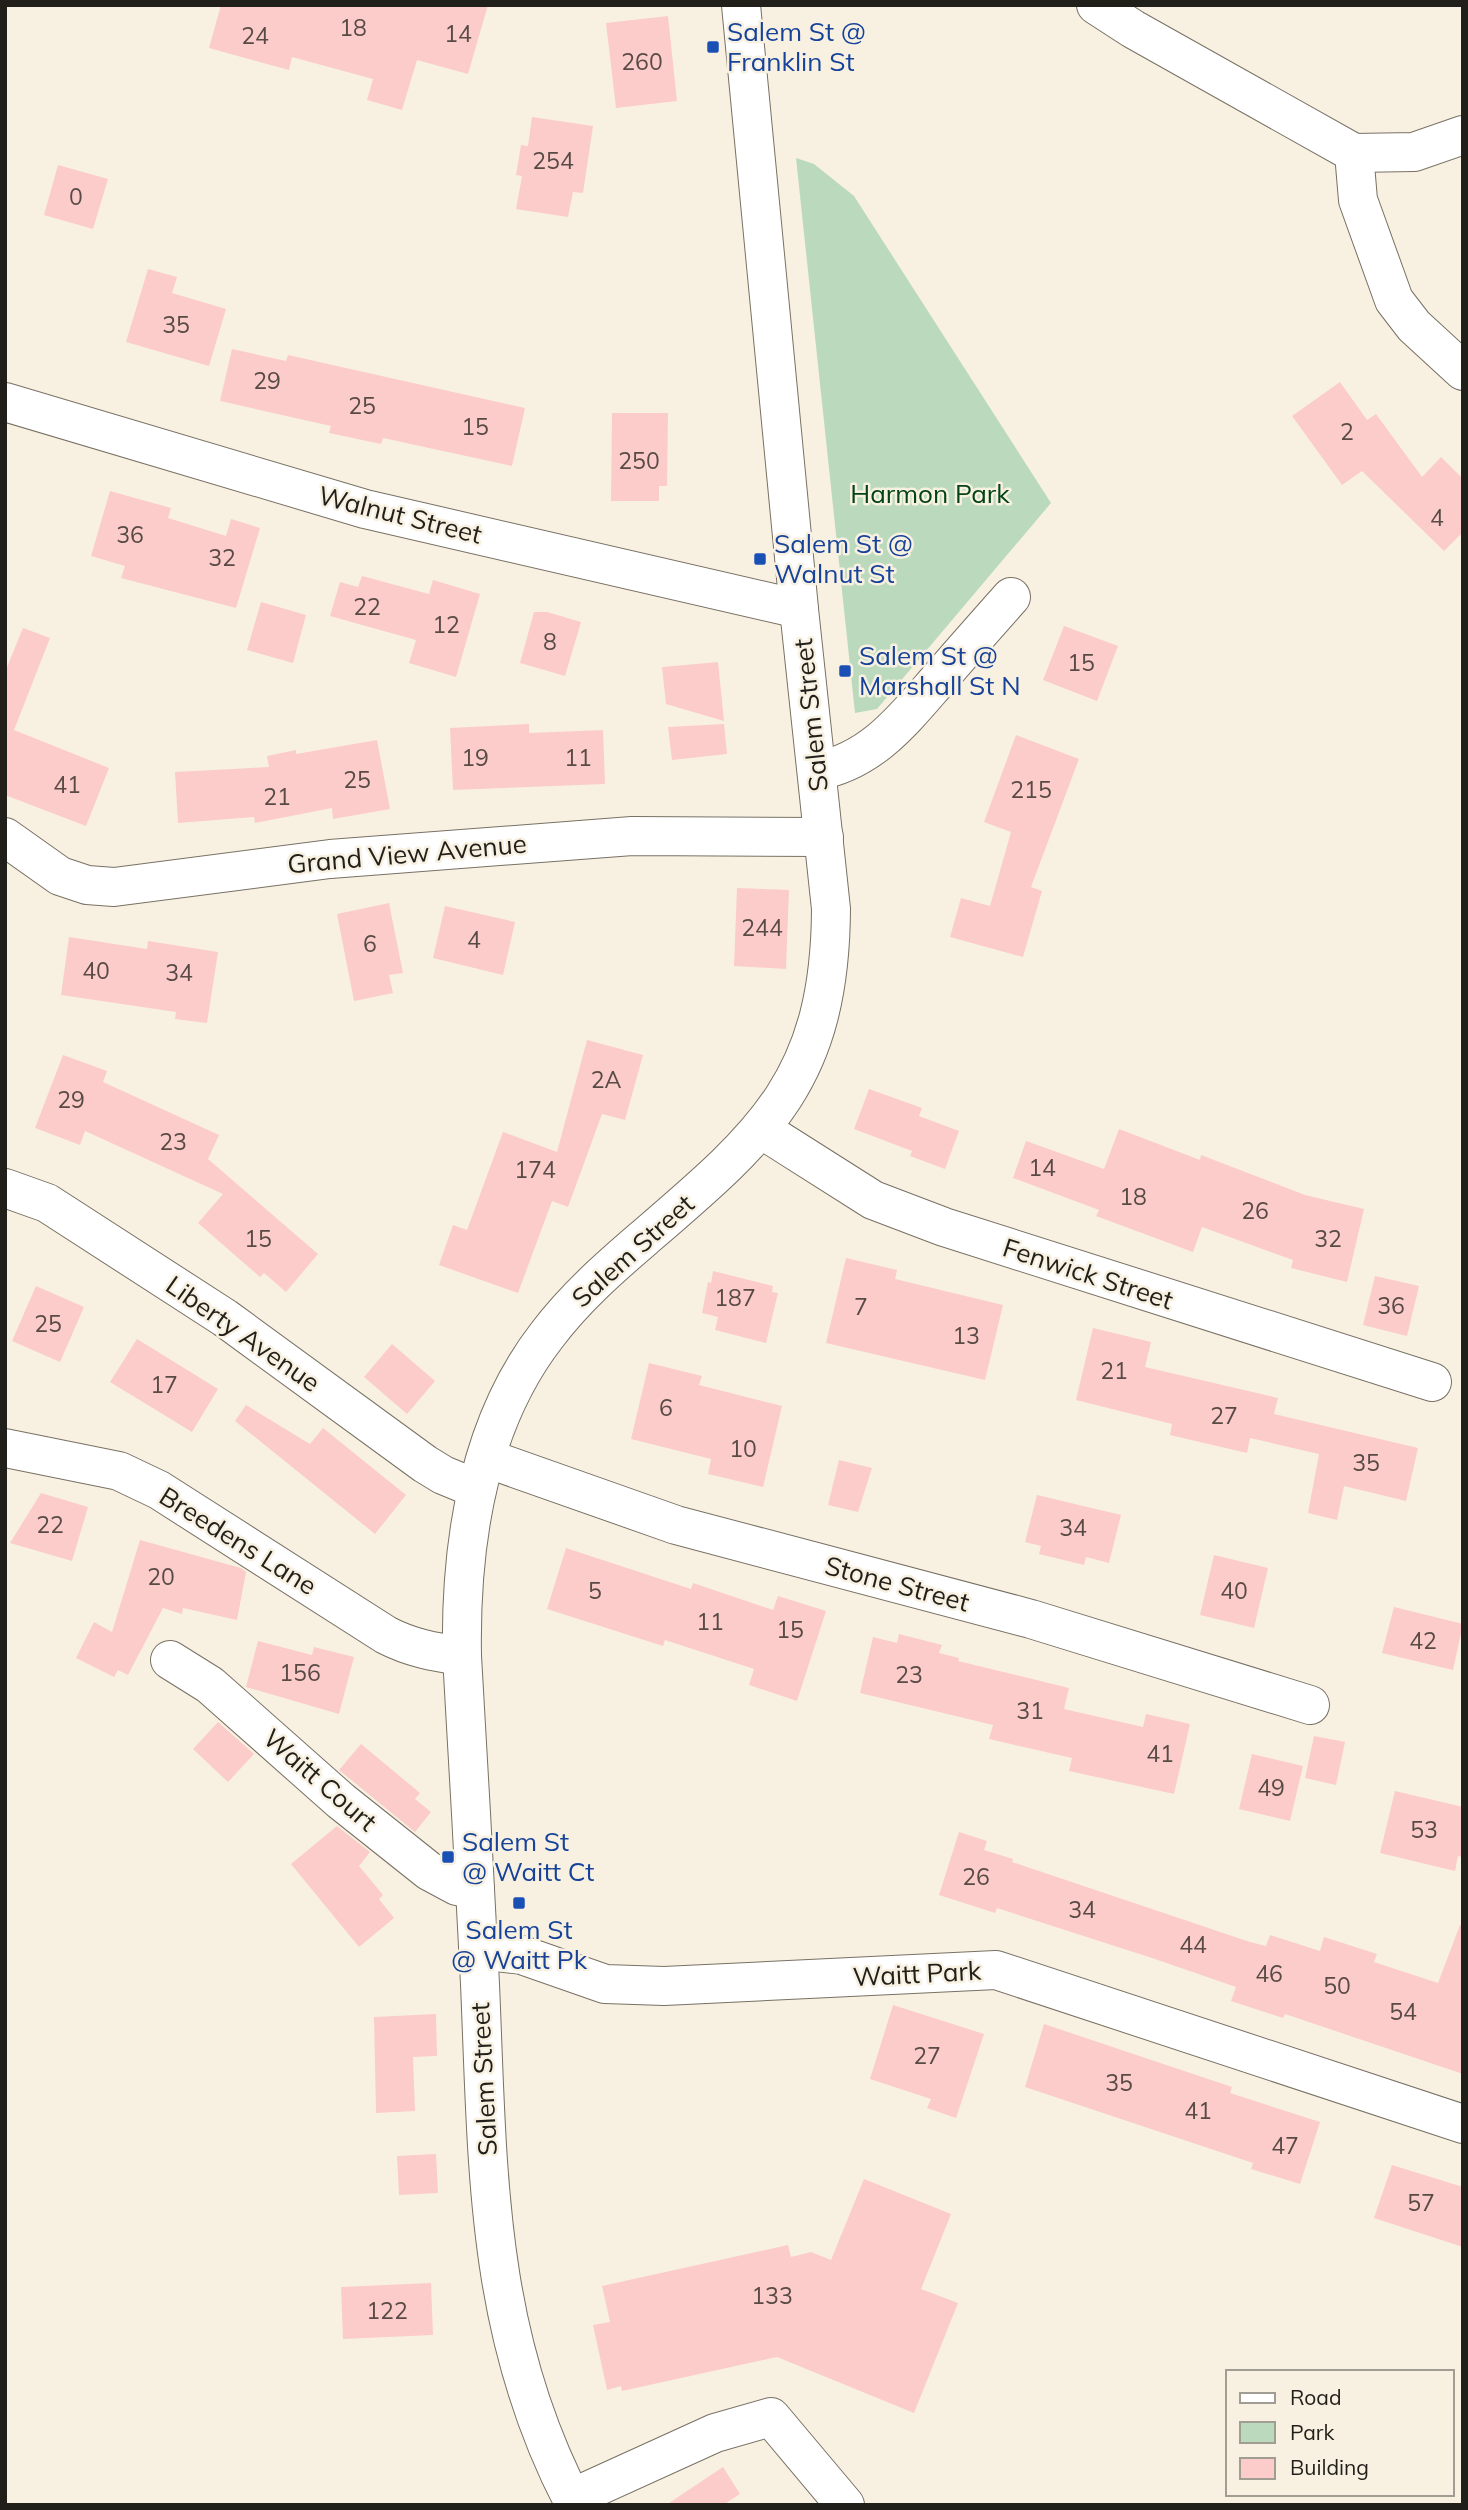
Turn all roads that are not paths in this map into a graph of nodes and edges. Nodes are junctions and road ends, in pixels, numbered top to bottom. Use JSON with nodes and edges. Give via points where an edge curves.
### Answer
{"nodes":[{"id":1,"x":741,"y":5,"type":"edge"},
{"id":2,"x":1096,"y":5,"type":"edge"},
{"id":3,"x":1463,"y":135,"type":"edge"},
{"id":4,"x":1354,"y":153,"type":"junction"},
{"id":5,"x":1463,"y":370,"type":"edge"},
{"id":6,"x":5,"y":402,"type":"edge"},
{"id":7,"x":1011,"y":597,"type":"dead end"},
{"id":8,"x":799,"y":609,"type":"junction"},
{"id":9,"x":817,"y":772,"type":"junction"},
{"id":10,"x":5,"y":837,"type":"edge"},
{"id":11,"x":824,"y":837,"type":"junction"},
{"id":12,"x":761,"y":1129,"type":"junction"},
{"id":13,"x":5,"y":1188,"type":"edge"},
{"id":14,"x":1432,"y":1382,"type":"dead end"},
{"id":15,"x":5,"y":1448,"type":"edge"},
{"id":16,"x":481,"y":1474,"type":"junction"},
{"id":17,"x":462,"y":1656,"type":"junction"},
{"id":18,"x":170,"y":1660,"type":"dead end"},
{"id":19,"x":1310,"y":1705,"type":"dead end"},
{"id":20,"x":475,"y":1889,"type":"junction"},
{"id":21,"x":478,"y":1950,"type":"junction"},
{"id":22,"x":1463,"y":2124,"type":"edge"},
{"id":23,"x":573,"y":2501,"type":"edge"},
{"id":24,"x":845,"y":2505,"type":"edge"}],
"edges":[{"from":1,"to":8,"type":"street","name":"Salem Street"},
{"from":2,"to":4,"type":"street"},
{"from":3,"to":4,"type":"street","via":[[1413,152]]},
{"from":4,"to":5,"type":"street","via":[[1358,200],[1394,300],[1414,326]]},
{"from":6,"to":8,"type":"street","name":"Walnut Street","via":[[365,509]]},
{"from":7,"to":9,"type":"street","via":[[884,739],[854,760]]},
{"from":8,"to":9,"type":"street","name":"Salem Street"},
{"from":9,"to":11,"type":"street","name":"Salem Street"},
{"from":10,"to":11,"type":"street","name":"Grand View Avenue","via":[[60,876],[114,887],[330,859],[632,836]]},
{"from":11,"to":12,"type":"street","name":"Salem Street","via":[[831,936],[824,994],[802,1067]]},
{"from":12,"to":14,"type":"street","name":"Fenwick Street","via":[[873,1200],[944,1227]]},
{"from":12,"to":16,"type":"street","name":"Salem Street","via":[[722,1172],[566,1311],[527,1364],[496,1427]]},
{"from":13,"to":16,"type":"street","name":"Liberty Avenue","via":[[47,1203],[225,1318],[443,1475]]},
{"from":15,"to":17,"type":"street","name":"Breedens Lane","via":[[119,1471],[159,1490],[386,1635],[427,1651]]},
{"from":16,"to":17,"type":"street","name":"Salem Street","via":[[463,1586]]},
{"from":16,"to":19,"type":"street","name":"Stone Street","via":[[1031,1619]]},
{"from":17,"to":20,"type":"street","name":"Salem Street"},
{"from":18,"to":20,"type":"street","name":"Waitt Court","via":[[210,1685],[341,1801],[429,1871],[457,1886]]},
{"from":20,"to":21,"type":"street","name":"Salem Street"},
{"from":21,"to":22,"type":"street","name":"Waitt Park","via":[[522,1955],[605,1984],[664,1986],[996,1970]]},
{"from":21,"to":23,"type":"street","name":"Salem Street","via":[[490,2200],[501,2287],[527,2392]]},
{"from":23,"to":24,"type":"street","via":[[715,2433],[771,2417]]}]}
